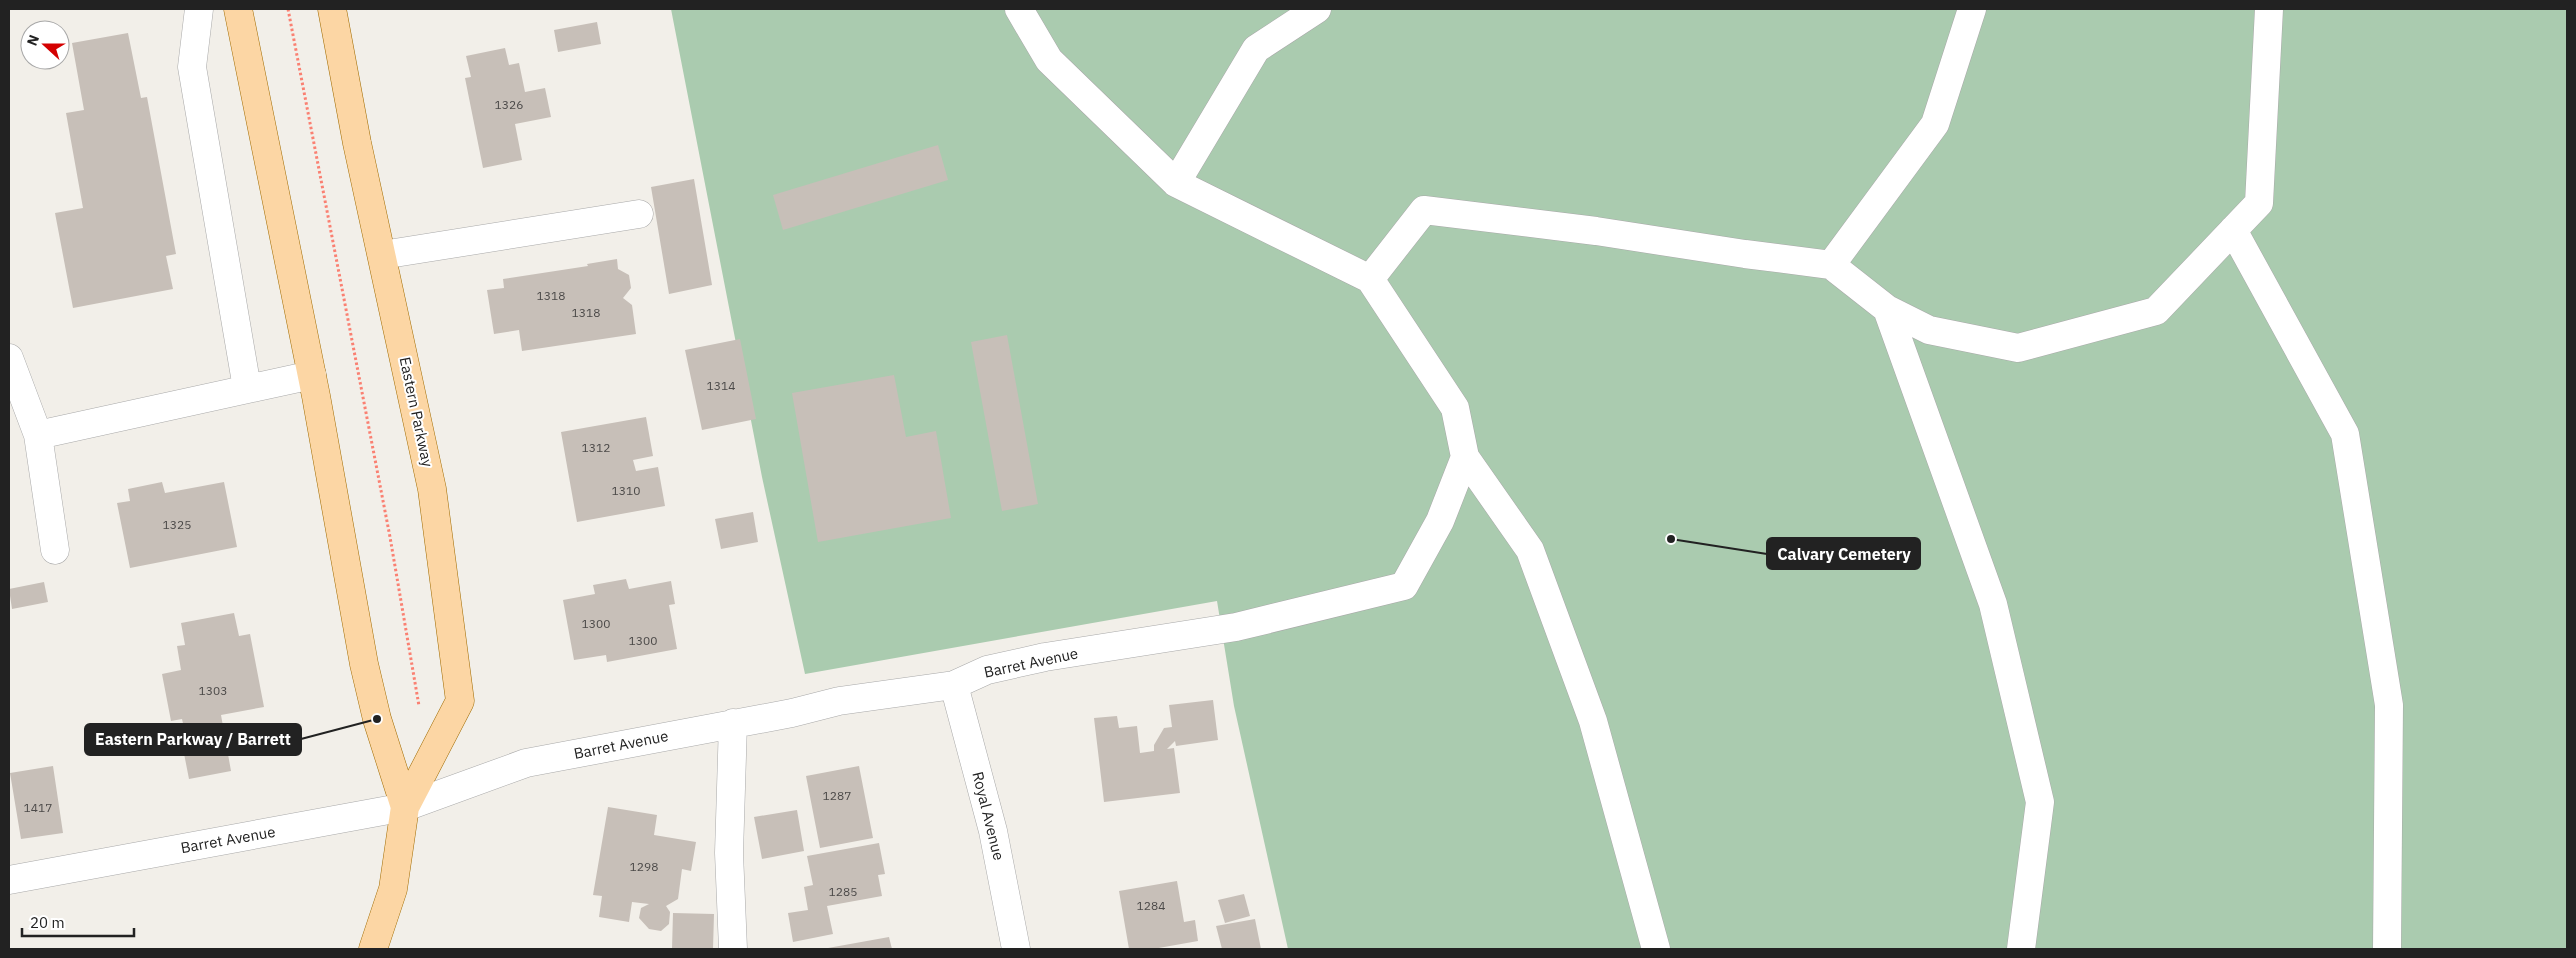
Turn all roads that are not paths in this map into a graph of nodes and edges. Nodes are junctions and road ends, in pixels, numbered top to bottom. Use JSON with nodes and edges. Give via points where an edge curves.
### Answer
{"nodes":[{"id":1,"x":199,"y":9,"type":"edge"},
{"id":2,"x":238,"y":9,"type":"edge"},
{"id":3,"x":332,"y":9,"type":"edge"},
{"id":4,"x":1019,"y":9,"type":"edge"},
{"id":5,"x":1317,"y":9,"type":"edge"},
{"id":6,"x":1972,"y":9,"type":"edge"},
{"id":7,"x":2269,"y":9,"type":"edge"},
{"id":8,"x":1176,"y":183,"type":"junction"},
{"id":9,"x":639,"y":214,"type":"dead end"},
{"id":10,"x":2233,"y":230,"type":"junction"},
{"id":11,"x":382,"y":255,"type":"junction"},
{"id":12,"x":1831,"y":265,"type":"junction"},
{"id":13,"x":1370,"y":279,"type":"junction"},
{"id":14,"x":1887,"y":309,"type":"junction"},
{"id":15,"x":9,"y":358,"type":"edge"},
{"id":16,"x":312,"y":375,"type":"junction"},
{"id":17,"x":247,"y":388,"type":"junction"},
{"id":18,"x":38,"y":435,"type":"junction"},
{"id":19,"x":1465,"y":457,"type":"junction"},
{"id":20,"x":55,"y":550,"type":"dead end"},
{"id":21,"x":954,"y":685,"type":"junction"},
{"id":22,"x":733,"y":723,"type":"junction"},
{"id":23,"x":406,"y":807,"type":"junction"},
{"id":24,"x":9,"y":880,"type":"edge"},
{"id":25,"x":372,"y":949,"type":"edge"},
{"id":26,"x":733,"y":949,"type":"edge"},
{"id":27,"x":1016,"y":949,"type":"edge"},
{"id":28,"x":1656,"y":949,"type":"edge"},
{"id":29,"x":2020,"y":949,"type":"edge"},
{"id":30,"x":2387,"y":949,"type":"edge"}],
"edges":[{"from":1,"to":17,"type":"street","via":[[192,67]]},
{"from":2,"to":16,"type":"main road","name":"Eastern Parkway"},
{"from":3,"to":11,"type":"main road","name":"Eastern Parkway"},
{"from":4,"to":8,"type":"street","via":[[1049,60]]},
{"from":5,"to":8,"type":"street","via":[[1256,49]]},
{"from":6,"to":12,"type":"street","via":[[1935,124]]},
{"from":7,"to":10,"type":"street","via":[[2259,204]]},
{"from":8,"to":13,"type":"street"},
{"from":9,"to":11,"type":"street"},
{"from":10,"to":14,"type":"street","via":[[2156,311],[2018,348],[1929,330]]},
{"from":10,"to":30,"type":"street","via":[[2345,434],[2389,705]]},
{"from":11,"to":23,"type":"main road","name":"Eastern Parkway","via":[[432,489],[460,701]]},
{"from":12,"to":13,"type":"street","via":[[1424,210]]},
{"from":12,"to":14,"type":"street"},
{"from":13,"to":19,"type":"street","via":[[1455,408]]},
{"from":14,"to":29,"type":"street","via":[[1993,604],[2040,802]]},
{"from":15,"to":18,"type":"street"},
{"from":16,"to":17,"type":"street"},
{"from":16,"to":23,"type":"main road","name":"Eastern Parkway","via":[[376,719]]},
{"from":17,"to":18,"type":"street"},
{"from":18,"to":20,"type":"street"},
{"from":19,"to":21,"type":"street","name":"Barret Avenue","via":[[1440,521],[1404,586],[1236,627],[1045,657],[987,670]]},
{"from":19,"to":28,"type":"street","via":[[1530,550],[1594,721]]},
{"from":21,"to":22,"type":"street","name":"Barret Avenue","via":[[839,701]]},
{"from":21,"to":27,"type":"street","name":"Royal Avenue","via":[[993,831]]},
{"from":22,"to":23,"type":"street","name":"Barret Avenue","via":[[526,763]]},
{"from":22,"to":26,"type":"street","via":[[729,853]]},
{"from":23,"to":24,"type":"street","name":"Barret Avenue"},
{"from":23,"to":25,"type":"main road","name":"Eastern Parkway","via":[[393,889]]}]}
